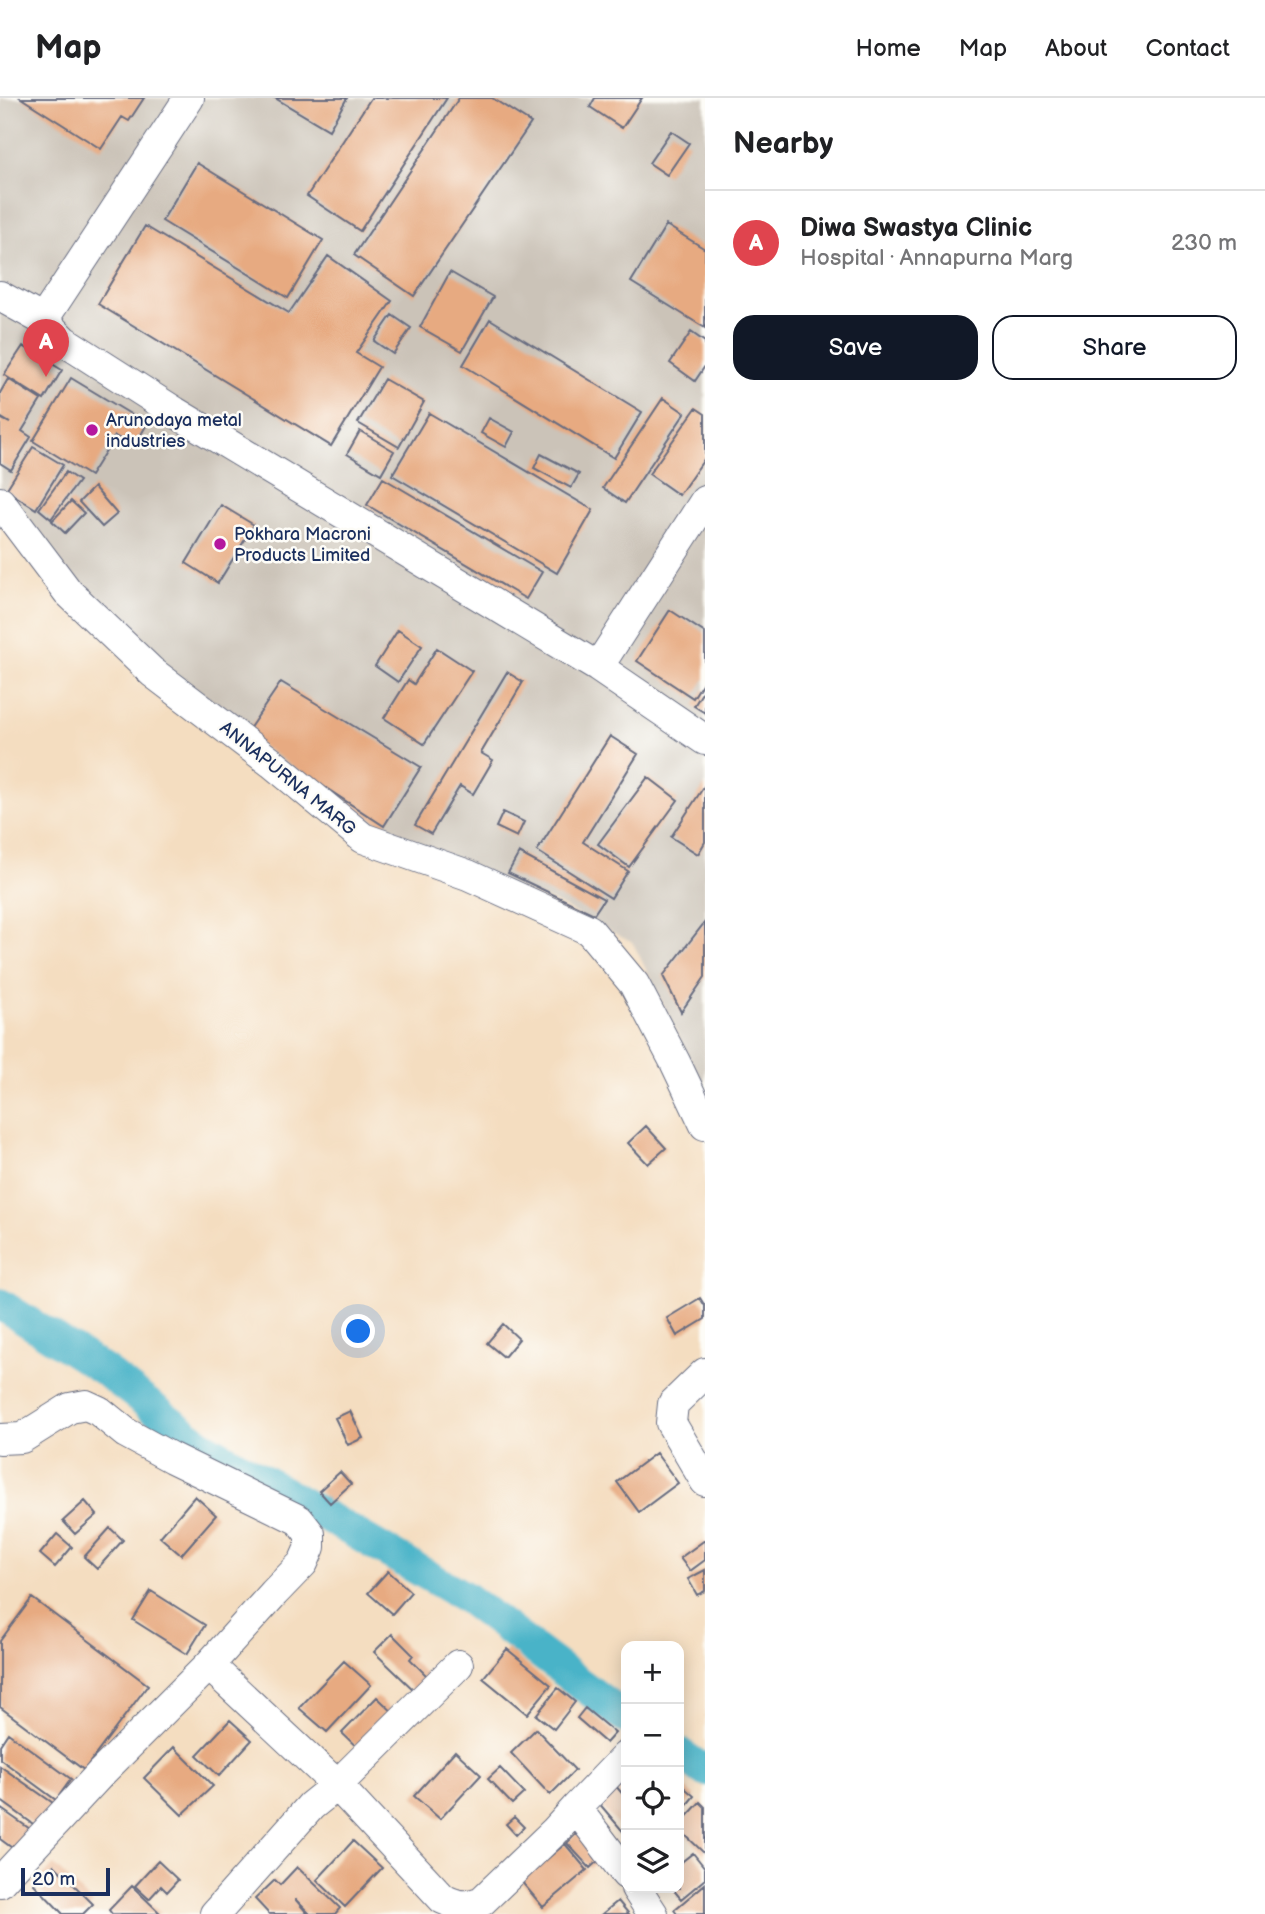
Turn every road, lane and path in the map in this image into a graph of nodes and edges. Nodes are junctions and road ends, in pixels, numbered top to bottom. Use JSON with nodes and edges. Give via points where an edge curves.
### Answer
{"nodes":[{"id":1,"x":189,"y":98,"type":"edge"},
{"id":2,"x":0,"y":296,"type":"edge"},
{"id":3,"x":43,"y":320,"type":"junction"},
{"id":4,"x":705,"y":501,"type":"edge"},
{"id":5,"x":0,"y":502,"type":"edge"},
{"id":6,"x":598,"y":667,"type":"junction"},
{"id":7,"x":705,"y":740,"type":"edge"},
{"id":8,"x":705,"y":1125,"type":"edge"},
{"id":9,"x":705,"y":1373,"type":"edge"},
{"id":10,"x":0,"y":1439,"type":"edge"},
{"id":11,"x":705,"y":1481,"type":"edge"},
{"id":12,"x":209,"y":1665,"type":"junction"},
{"id":13,"x":458,"y":1665,"type":"dead end"},
{"id":14,"x":621,"y":1761,"type":"edge"},
{"id":15,"x":337,"y":1785,"type":"junction"},
{"id":16,"x":576,"y":1808,"type":"junction"},
{"id":17,"x":621,"y":1867,"type":"edge"},
{"id":18,"x":0,"y":1882,"type":"edge"},
{"id":19,"x":638,"y":1893,"type":"edge"},
{"id":20,"x":215,"y":1914,"type":"edge"},
{"id":21,"x":653,"y":1914,"type":"edge"}],
"edges":[{"from":1,"to":3,"type":"street"},
{"from":2,"to":3,"type":"street"},
{"from":3,"to":6,"type":"street","via":[[64,341],[175,411]]},
{"from":4,"to":6,"type":"street"},
{"from":5,"to":8,"type":"street","name":"ANNAPURNA MARG","via":[[68,592],[152,672],[363,838],[468,876],[589,930],[634,985]]},
{"from":6,"to":7,"type":"street"},
{"from":9,"to":11,"type":"street","via":[[673,1404],[671,1423]]},
{"from":10,"to":12,"type":"street","via":[[22,1438],[70,1408],[86,1405],[172,1458],[299,1520],[310,1534],[303,1563]]},
{"from":12,"to":15,"type":"street"},
{"from":12,"to":18,"type":"street"},
{"from":13,"to":15,"type":"street"},
{"from":14,"to":16,"type":"street"},
{"from":15,"to":16,"type":"street","via":[[443,1899],[457,1906],[482,1901]]},
{"from":15,"to":20,"type":"street","via":[[311,1806]]},
{"from":16,"to":17,"type":"street"},
{"from":19,"to":21,"type":"street"}]}
